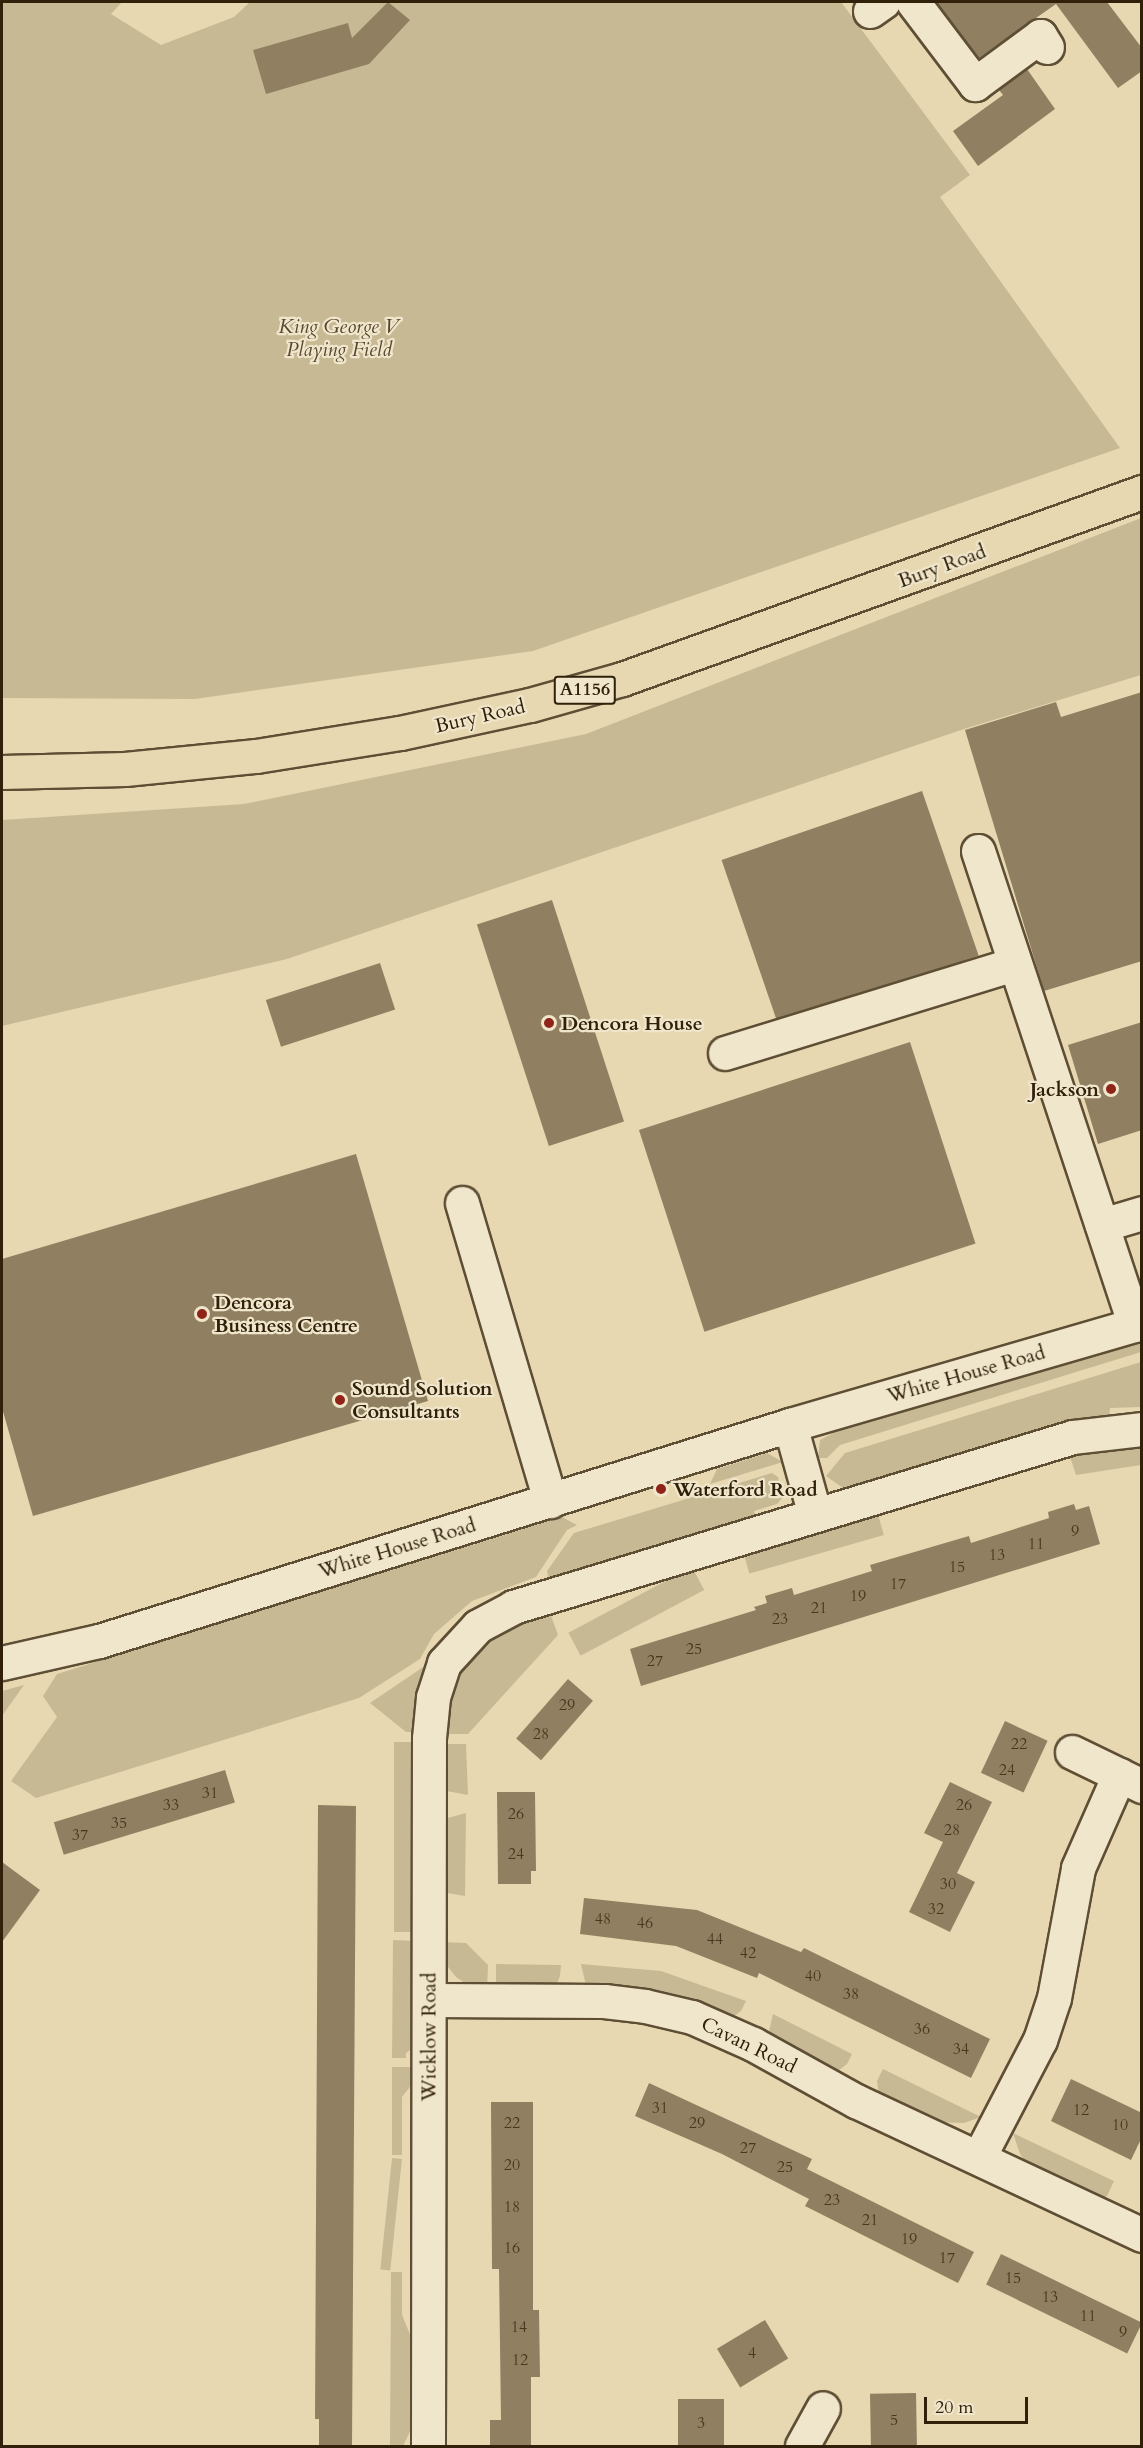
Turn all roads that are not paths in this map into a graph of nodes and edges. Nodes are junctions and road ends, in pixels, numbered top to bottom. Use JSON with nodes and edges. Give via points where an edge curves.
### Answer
{"nodes":[{"id":1,"x":913,"y":2,"type":"edge"},
{"id":2,"x":1047,"y":47,"type":"dead end"},
{"id":3,"x":1142,"y":492,"type":"edge"},
{"id":4,"x":2,"y":772,"type":"edge"},
{"id":5,"x":978,"y":851,"type":"dead end"},
{"id":6,"x":1016,"y":964,"type":"junction"},
{"id":7,"x":725,"y":1053,"type":"dead end"},
{"id":8,"x":462,"y":1203,"type":"dead end"},
{"id":9,"x":1142,"y":1213,"type":"edge"},
{"id":10,"x":1102,"y":1225,"type":"junction"},
{"id":11,"x":1138,"y":1324,"type":"edge"},
{"id":12,"x":790,"y":1425,"type":"junction"},
{"id":13,"x":1142,"y":1429,"type":"edge"},
{"id":14,"x":550,"y":1501,"type":"junction"},
{"id":15,"x":815,"y":1515,"type":"junction"},
{"id":16,"x":2,"y":1663,"type":"edge"},
{"id":17,"x":1072,"y":1752,"type":"dead end"},
{"id":18,"x":1130,"y":1780,"type":"edge"},
{"id":19,"x":430,"y":2000,"type":"junction"},
{"id":20,"x":979,"y":2157,"type":"junction"},
{"id":21,"x":1142,"y":2235,"type":"edge"},
{"id":22,"x":824,"y":2408,"type":"dead end"},
{"id":23,"x":428,"y":2446,"type":"edge"},
{"id":24,"x":802,"y":2446,"type":"edge"}],
"edges":[{"from":1,"to":2,"type":"street","via":[[975,84],[1040,36]]},
{"from":3,"to":4,"type":"main road","name":"Bury Road","number":"A1156","via":[[621,679],[530,705],[400,733],[256,756],[125,769]]},
{"from":5,"to":6,"type":"street"},
{"from":6,"to":7,"type":"street"},
{"from":6,"to":10,"type":"street"},
{"from":8,"to":14,"type":"street"},
{"from":9,"to":10,"type":"street"},
{"from":10,"to":11,"type":"street"},
{"from":11,"to":12,"type":"street","name":"White House Road"},
{"from":12,"to":14,"type":"street","name":"White House Road"},
{"from":12,"to":15,"type":"street"},
{"from":13,"to":15,"type":"street","via":[[1073,1437]]},
{"from":14,"to":16,"type":"street","name":"White House Road","via":[[99,1641]]},
{"from":15,"to":19,"type":"street","name":"Wicklow Road","via":[[513,1607],[478,1626],[465,1638],[440,1671],[431,1713]]},
{"from":17,"to":18,"type":"street"},
{"from":18,"to":20,"type":"street","via":[[1078,1868],[1054,1998],[1041,2040]]},
{"from":19,"to":20,"type":"street","name":"Cavan Road","via":[[604,2001],[676,2013],[718,2027],[856,2101]]},
{"from":19,"to":23,"type":"street","name":"Wicklow Road"},
{"from":20,"to":21,"type":"street","name":"Cavan Road"},
{"from":22,"to":24,"type":"street"}]}
